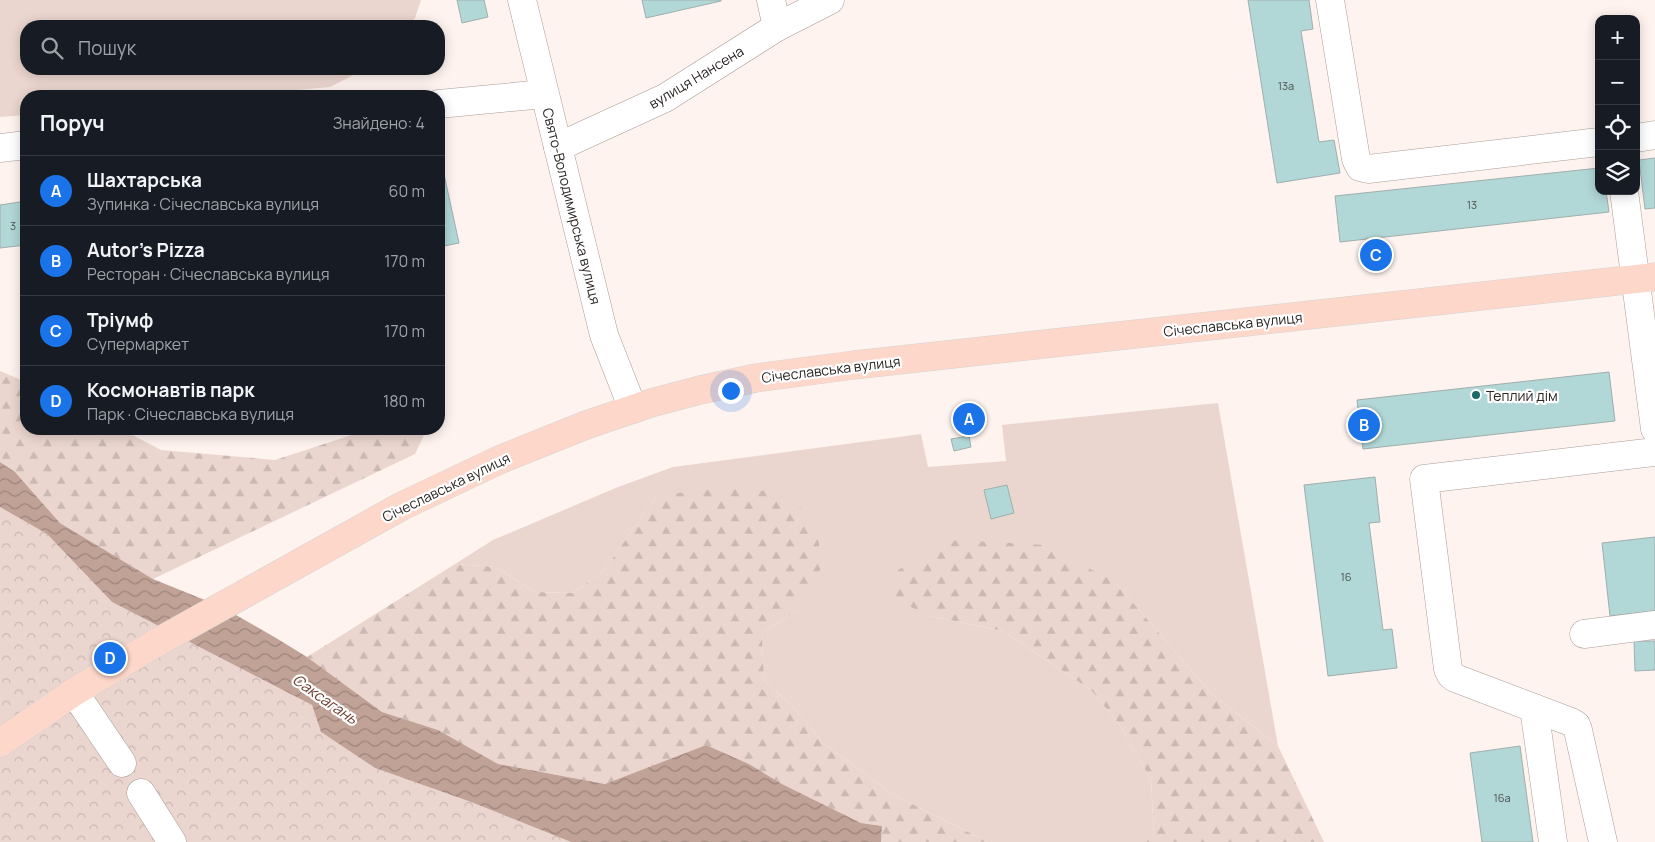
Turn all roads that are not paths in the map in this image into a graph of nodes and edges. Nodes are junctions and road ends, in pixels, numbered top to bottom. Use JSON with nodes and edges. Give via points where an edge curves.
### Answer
{"nodes":[{"id":1,"x":522,"y":0,"type":"edge"},
{"id":2,"x":771,"y":0,"type":"edge"},
{"id":3,"x":830,"y":0,"type":"edge"},
{"id":4,"x":1330,"y":0,"type":"edge"},
{"id":5,"x":777,"y":27,"type":"junction"},
{"id":6,"x":544,"y":94,"type":"junction"},
{"id":7,"x":445,"y":103,"type":"edge"},
{"id":8,"x":1655,"y":135,"type":"edge"},
{"id":9,"x":1640,"y":137,"type":"edge"},
{"id":10,"x":1595,"y":142,"type":"edge"},
{"id":11,"x":20,"y":146,"type":"edge"},
{"id":12,"x":558,"y":147,"type":"junction"},
{"id":13,"x":0,"y":148,"type":"edge"},
{"id":14,"x":1625,"y":195,"type":"edge"},
{"id":15,"x":1645,"y":278,"type":"edge"},
{"id":16,"x":634,"y":409,"type":"junction"},
{"id":17,"x":1655,"y":428,"type":"edge"},
{"id":18,"x":1655,"y":452,"type":"edge"},
{"id":19,"x":1655,"y":625,"type":"edge"},
{"id":20,"x":1584,"y":634,"type":"dead end"},
{"id":21,"x":74,"y":692,"type":"junction"},
{"id":22,"x":1534,"y":708,"type":"junction"},
{"id":23,"x":0,"y":743,"type":"edge"},
{"id":24,"x":122,"y":763,"type":"dead end"},
{"id":25,"x":141,"y":793,"type":"dead end"},
{"id":26,"x":172,"y":842,"type":"edge"},
{"id":27,"x":1553,"y":842,"type":"edge"},
{"id":28,"x":1603,"y":842,"type":"edge"}],
"edges":[{"from":1,"to":6,"type":"street","name":"Свято-Володимирська вулиця"},
{"from":2,"to":5,"type":"street"},
{"from":3,"to":5,"type":"street","name":"вулиця Нансена"},
{"from":4,"to":10,"type":"street","via":[[1356,159],[1360,167],[1368,169]]},
{"from":5,"to":12,"type":"street","name":"вулиця Нансена","via":[[665,98]]},
{"from":6,"to":7,"type":"street"},
{"from":6,"to":12,"type":"street","name":"Свято-Володимирська вулиця"},
{"from":8,"to":9,"type":"street"},
{"from":11,"to":13,"type":"street"},
{"from":12,"to":16,"type":"street","name":"Свято-Володимирська вулиця","via":[[604,335]]},
{"from":14,"to":15,"type":"street"},
{"from":15,"to":16,"type":"main road","name":"Січеславська вулиця","via":[[854,365],[756,378]]},
{"from":15,"to":17,"type":"street"},
{"from":16,"to":21,"type":"main road","name":"Січеславська вулиця","via":[[586,425],[402,506]]},
{"from":18,"to":22,"type":"street","via":[[1424,479],[1448,669],[1455,678]]},
{"from":19,"to":20,"type":"street"},
{"from":21,"to":23,"type":"main road","name":"Січеславська вулиця"},
{"from":21,"to":24,"type":"street"},
{"from":22,"to":27,"type":"street"},
{"from":22,"to":28,"type":"street","via":[[1571,722],[1578,730]]},
{"from":25,"to":26,"type":"street"}]}
